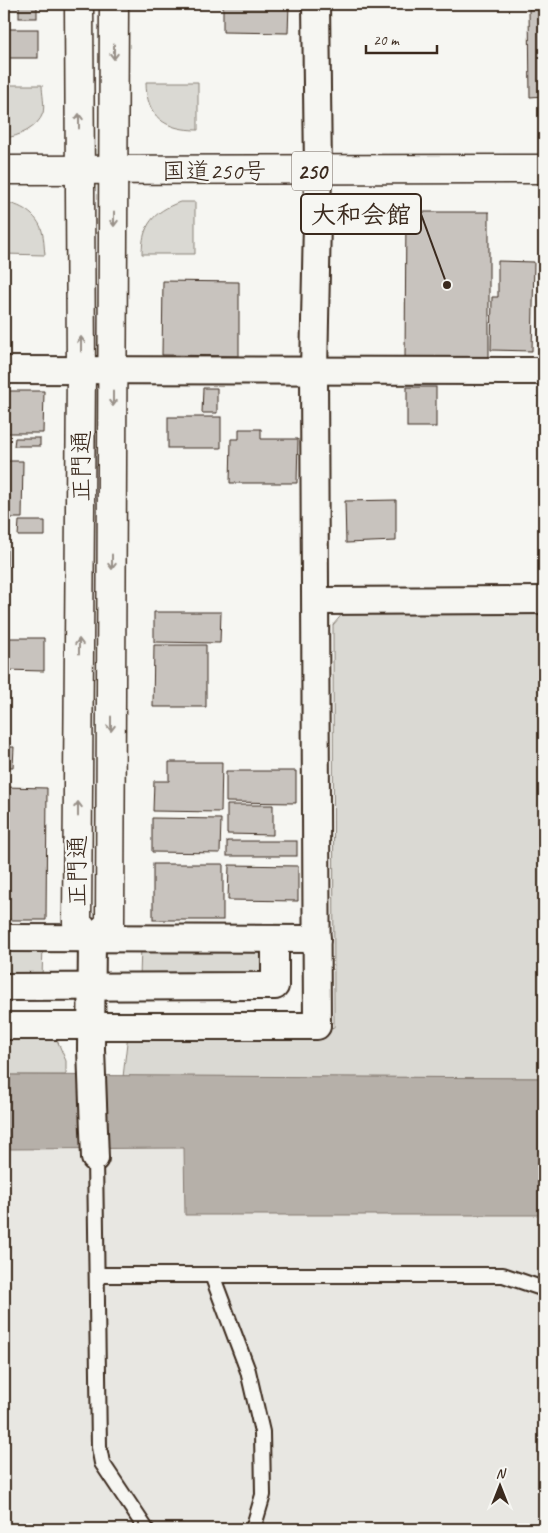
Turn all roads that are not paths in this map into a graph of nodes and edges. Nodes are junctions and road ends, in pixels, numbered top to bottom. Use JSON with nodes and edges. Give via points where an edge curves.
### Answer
{"nodes":[{"id":1,"x":79,"y":4,"type":"edge"},
{"id":2,"x":114,"y":4,"type":"edge"},
{"id":3,"x":316,"y":4,"type":"edge"},
{"id":4,"x":4,"y":170,"type":"edge"},
{"id":5,"x":79,"y":170,"type":"junction"},
{"id":6,"x":544,"y":170,"type":"edge"},
{"id":7,"x":114,"y":171,"type":"junction"},
{"id":8,"x":318,"y":171,"type":"junction"},
{"id":9,"x":4,"y":370,"type":"edge"},
{"id":10,"x":81,"y":370,"type":"junction"},
{"id":11,"x":113,"y":370,"type":"junction"},
{"id":12,"x":314,"y":371,"type":"junction"},
{"id":13,"x":544,"y":371,"type":"edge"},
{"id":14,"x":544,"y":600,"type":"edge"},
{"id":15,"x":316,"y":601,"type":"junction"},
{"id":16,"x":4,"y":938,"type":"edge"},
{"id":17,"x":92,"y":939,"type":"junction"},
{"id":18,"x":275,"y":939,"type":"junction"},
{"id":19,"x":317,"y":939,"type":"junction"},
{"id":20,"x":4,"y":987,"type":"edge"},
{"id":21,"x":92,"y":987,"type":"junction"},
{"id":22,"x":91,"y":1025,"type":"junction"},
{"id":23,"x":4,"y":1026,"type":"edge"},
{"id":24,"x":95,"y":1158,"type":"joint"},
{"id":25,"x":98,"y":1275,"type":"junction"},
{"id":26,"x":212,"y":1275,"type":"junction"},
{"id":27,"x":544,"y":1289,"type":"edge"},
{"id":28,"x":146,"y":1529,"type":"edge"},
{"id":29,"x":253,"y":1529,"type":"edge"}],
"edges":[{"from":5,"to":1,"type":"main road","name":"正門通","one_way":true},
{"from":2,"to":7,"type":"main road","name":"正門通","one_way":true},
{"from":3,"to":8,"type":"street"},
{"from":4,"to":5,"type":"main road","name":"国道250号","number":"250"},
{"from":5,"to":7,"type":"main road","name":"国道250号","number":"250"},
{"from":10,"to":5,"type":"main road","name":"正門通","one_way":true},
{"from":6,"to":8,"type":"main road","name":"国道250号","number":"250"},
{"from":7,"to":8,"type":"main road","name":"国道250号","number":"250"},
{"from":7,"to":11,"type":"main road","name":"正門通","one_way":true},
{"from":8,"to":12,"type":"street"},
{"from":9,"to":10,"type":"street"},
{"from":10,"to":11,"type":"street"},
{"from":17,"to":10,"type":"main road","name":"正門通","one_way":true,"via":[[77,923]]},
{"from":11,"to":12,"type":"street"},
{"from":11,"to":17,"type":"main road","name":"正門通","one_way":true,"via":[[110,924]]},
{"from":12,"to":13,"type":"street"},
{"from":12,"to":15,"type":"street"},
{"from":14,"to":15,"type":"street"},
{"from":15,"to":19,"type":"street"},
{"from":16,"to":17,"type":"street"},
{"from":17,"to":18,"type":"street"},
{"from":17,"to":21,"type":"street"},
{"from":18,"to":19,"type":"street"},
{"from":18,"to":21,"type":"street","via":[[275,986]]},
{"from":19,"to":22,"type":"street","via":[[317,1026]]},
{"from":20,"to":21,"type":"street"},
{"from":21,"to":22,"type":"street"},
{"from":22,"to":23,"type":"street"},
{"from":22,"to":24,"type":"street"},
{"from":24,"to":25,"type":"lane"},
{"from":25,"to":26,"type":"lane"},
{"from":25,"to":28,"type":"lane","via":[[99,1448],[102,1463]]},
{"from":26,"to":27,"type":"lane","via":[[503,1276]]},
{"from":26,"to":29,"type":"lane","via":[[248,1372],[262,1432],[263,1496]]}]}
